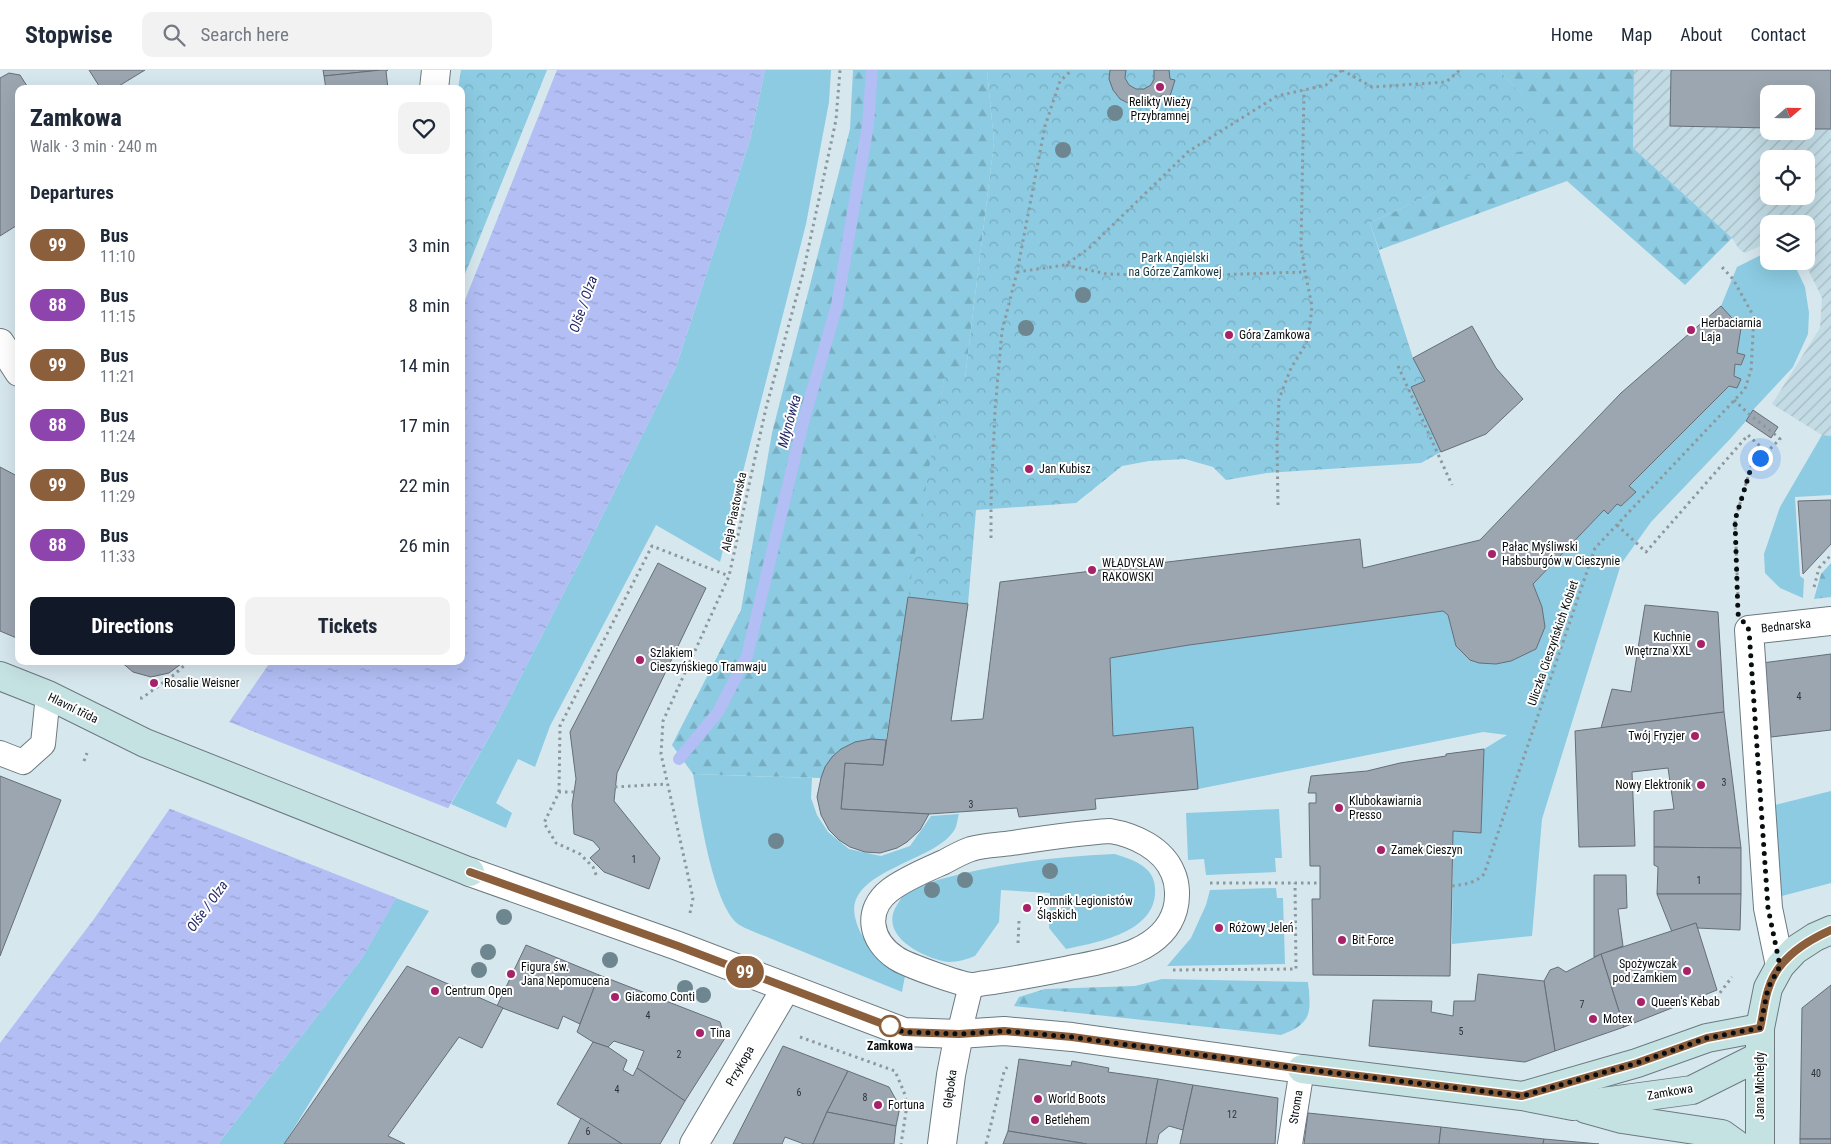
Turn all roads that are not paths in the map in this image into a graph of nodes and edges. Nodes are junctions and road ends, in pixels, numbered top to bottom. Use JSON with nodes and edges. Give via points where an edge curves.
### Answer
{"nodes":[{"id":1,"x":436,"y":70,"type":"edge"},
{"id":2,"x":434,"y":85,"type":"edge"},
{"id":3,"x":0,"y":342,"type":"edge"},
{"id":4,"x":15,"y":366,"type":"edge"},
{"id":5,"x":1831,"y":621,"type":"edge"},
{"id":6,"x":0,"y":676,"type":"edge"},
{"id":7,"x":48,"y":695,"type":"junction"},
{"id":8,"x":0,"y":753,"type":"edge"},
{"id":9,"x":470,"y":872,"type":"joint"},
{"id":10,"x":1831,"y":930,"type":"edge"},
{"id":11,"x":1780,"y":966,"type":"junction"},
{"id":12,"x":971,"y":985,"type":"junction"},
{"id":13,"x":786,"y":988,"type":"junction"},
{"id":14,"x":1760,"y":1028,"type":"junction"},
{"id":15,"x":959,"y":1034,"type":"junction"},
{"id":16,"x":1760,"y":1056,"type":"junction"},
{"id":17,"x":1302,"y":1069,"type":"junction"},
{"id":18,"x":1522,"y":1096,"type":"junction"},
{"id":19,"x":1572,"y":1106,"type":"junction"},
{"id":20,"x":694,"y":1144,"type":"edge"},
{"id":21,"x":942,"y":1144,"type":"edge"},
{"id":22,"x":1290,"y":1144,"type":"edge"},
{"id":23,"x":1736,"y":1144,"type":"edge"},
{"id":24,"x":1760,"y":1144,"type":"edge"}],
"edges":[{"from":1,"to":2,"type":"street"},
{"from":3,"to":4,"type":"street"},
{"from":5,"to":11,"type":"street","name":"Bednarska","via":[[1749,630],[1768,908]]},
{"from":6,"to":7,"type":"street","name":"Hlavní třída"},
{"from":7,"to":8,"type":"lane","via":[[43,744],[23,762]]},
{"from":7,"to":9,"type":"street","name":"Hlavní třída","via":[[145,743]]},
{"from":9,"to":13,"type":"street","name":"Zamkowa"},
{"from":10,"to":11,"type":"street","via":[[1795,950]]},
{"from":11,"to":14,"type":"street","via":[[1768,988]]},
{"from":12,"to":12,"type":"lane","via":[[1116,958],[1153,941],[1166,929],[1177,903],[1173,872],[1140,839],[1110,831],[972,848],[890,890],[878,902],[872,921],[880,944],[897,959]]},
{"from":12,"to":15,"type":"lane"},
{"from":13,"to":15,"type":"street","name":"Zamkowa","via":[[904,1032]]},
{"from":13,"to":20,"type":"street","name":"Przykopa"},
{"from":14,"to":16,"type":"street","name":"Jana Michejdy"},
{"from":14,"to":18,"type":"street","name":"Zamkowa","via":[[1707,1038],[1637,1063]]},
{"from":15,"to":17,"type":"street","name":"Zamkowa","via":[[1004,1031],[1072,1037]]},
{"from":15,"to":21,"type":"street","name":"Głęboka"},
{"from":16,"to":19,"type":"street","name":"Zamkowa","via":[[1692,1090]]},
{"from":16,"to":24,"type":"street","name":"Jana Michejdy"},
{"from":17,"to":18,"type":"street","name":"Zamkowa"},
{"from":17,"to":22,"type":"lane","name":"Stroma"},
{"from":18,"to":19,"type":"street","name":"Zamkowa"},
{"from":19,"to":23,"type":"street","name":"Zamkowa","via":[[1622,1119],[1722,1134]]}]}
